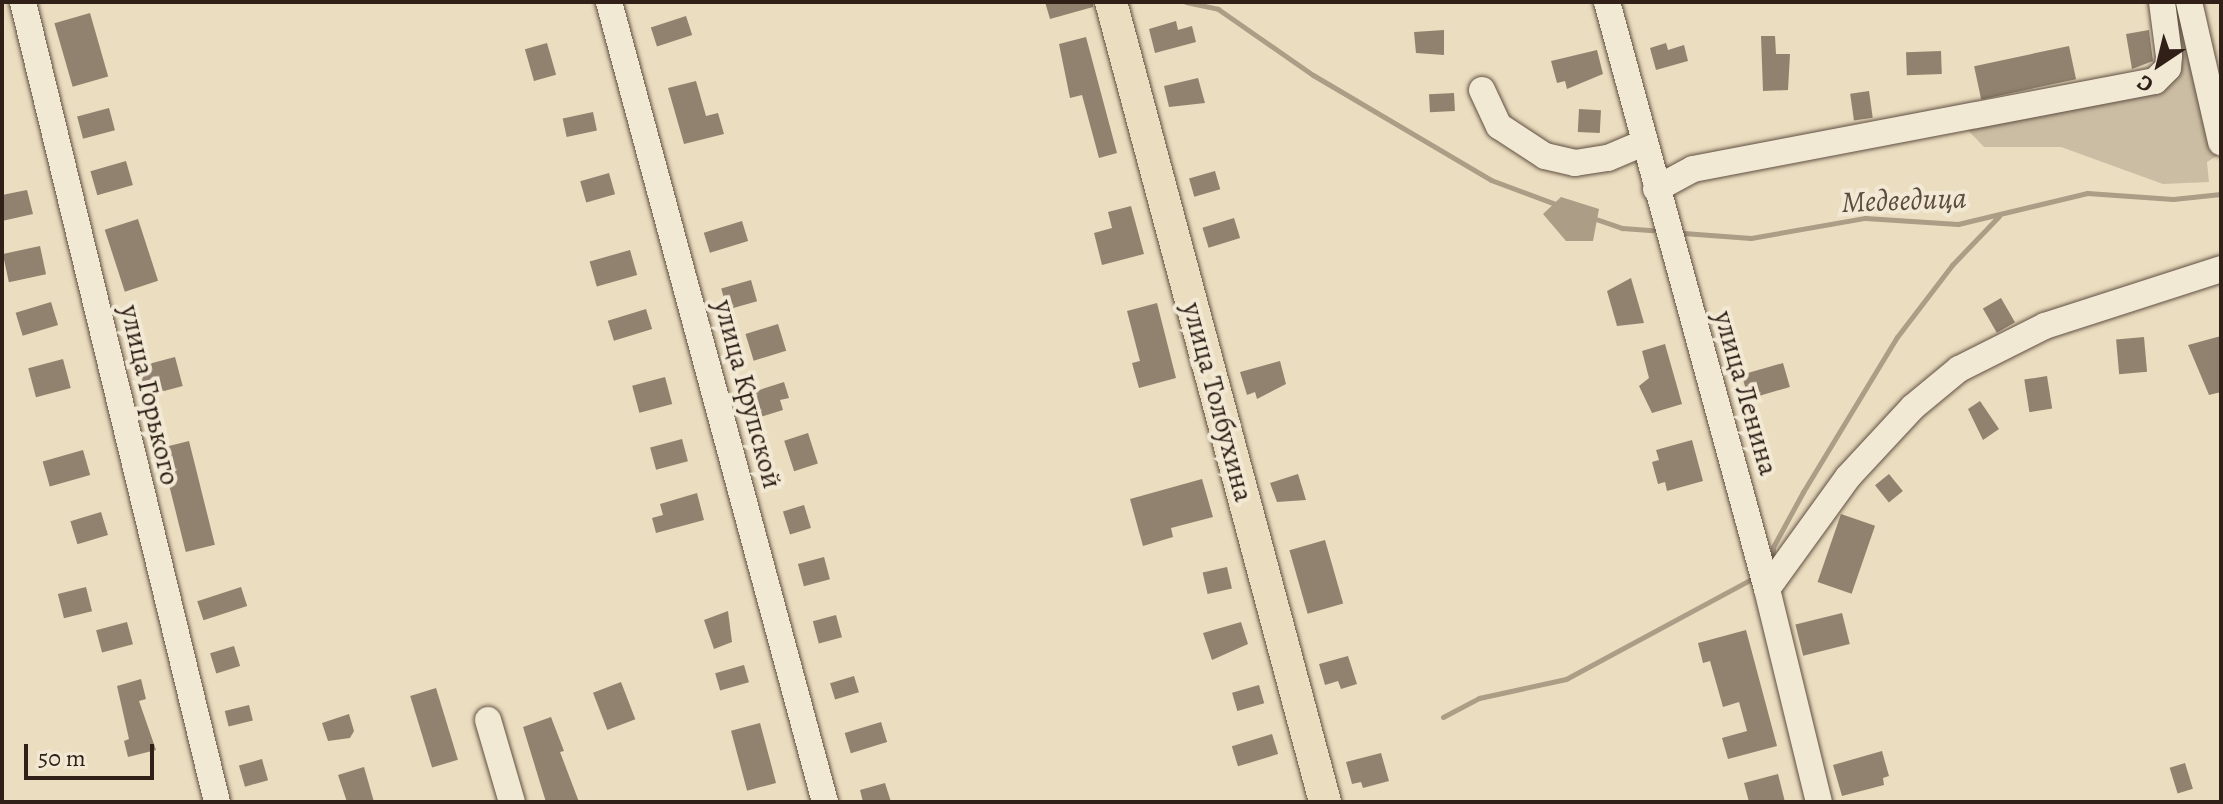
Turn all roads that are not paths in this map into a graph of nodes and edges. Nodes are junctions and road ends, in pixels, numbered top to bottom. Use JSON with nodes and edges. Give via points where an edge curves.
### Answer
{"nodes":[{"id":1,"x":23,"y":2,"type":"edge"},
{"id":2,"x":609,"y":2,"type":"edge"},
{"id":3,"x":1111,"y":2,"type":"edge"},
{"id":4,"x":1607,"y":2,"type":"edge"},
{"id":5,"x":2162,"y":2,"type":"edge"},
{"id":6,"x":2189,"y":2,"type":"edge"},
{"id":7,"x":1482,"y":90,"type":"dead end"},
{"id":8,"x":2221,"y":142,"type":"edge"},
{"id":9,"x":1644,"y":143,"type":"junction"},
{"id":10,"x":1656,"y":189,"type":"junction"},
{"id":11,"x":2221,"y":269,"type":"edge"},
{"id":12,"x":1767,"y":589,"type":"junction"},
{"id":13,"x":488,"y":720,"type":"dead end"},
{"id":14,"x":217,"y":802,"type":"edge"},
{"id":15,"x":512,"y":802,"type":"edge"},
{"id":16,"x":825,"y":802,"type":"edge"},
{"id":17,"x":1325,"y":802,"type":"edge"},
{"id":18,"x":1819,"y":802,"type":"edge"}],
"edges":[{"from":1,"to":14,"type":"street","name":"улица Горького"},
{"from":2,"to":16,"type":"street","name":"улица Крупской"},
{"from":3,"to":17,"type":"main road","name":"улица Толбухина"},
{"from":4,"to":9,"type":"street","name":"улица Ленина"},
{"from":5,"to":10,"type":"street","via":[[2168,68],[2155,81],[1693,169]]},
{"from":6,"to":8,"type":"street"},
{"from":7,"to":9,"type":"street","via":[[1499,126],[1545,156],[1575,163],[1608,158]]},
{"from":9,"to":10,"type":"street","name":"улица Ленина"},
{"from":10,"to":12,"type":"street","name":"улица Ленина"},
{"from":11,"to":12,"type":"street","via":[[2045,326],[1959,369],[1913,407],[1848,477]]},
{"from":12,"to":18,"type":"street","name":"улица Ленина"},
{"from":13,"to":15,"type":"street"}]}
